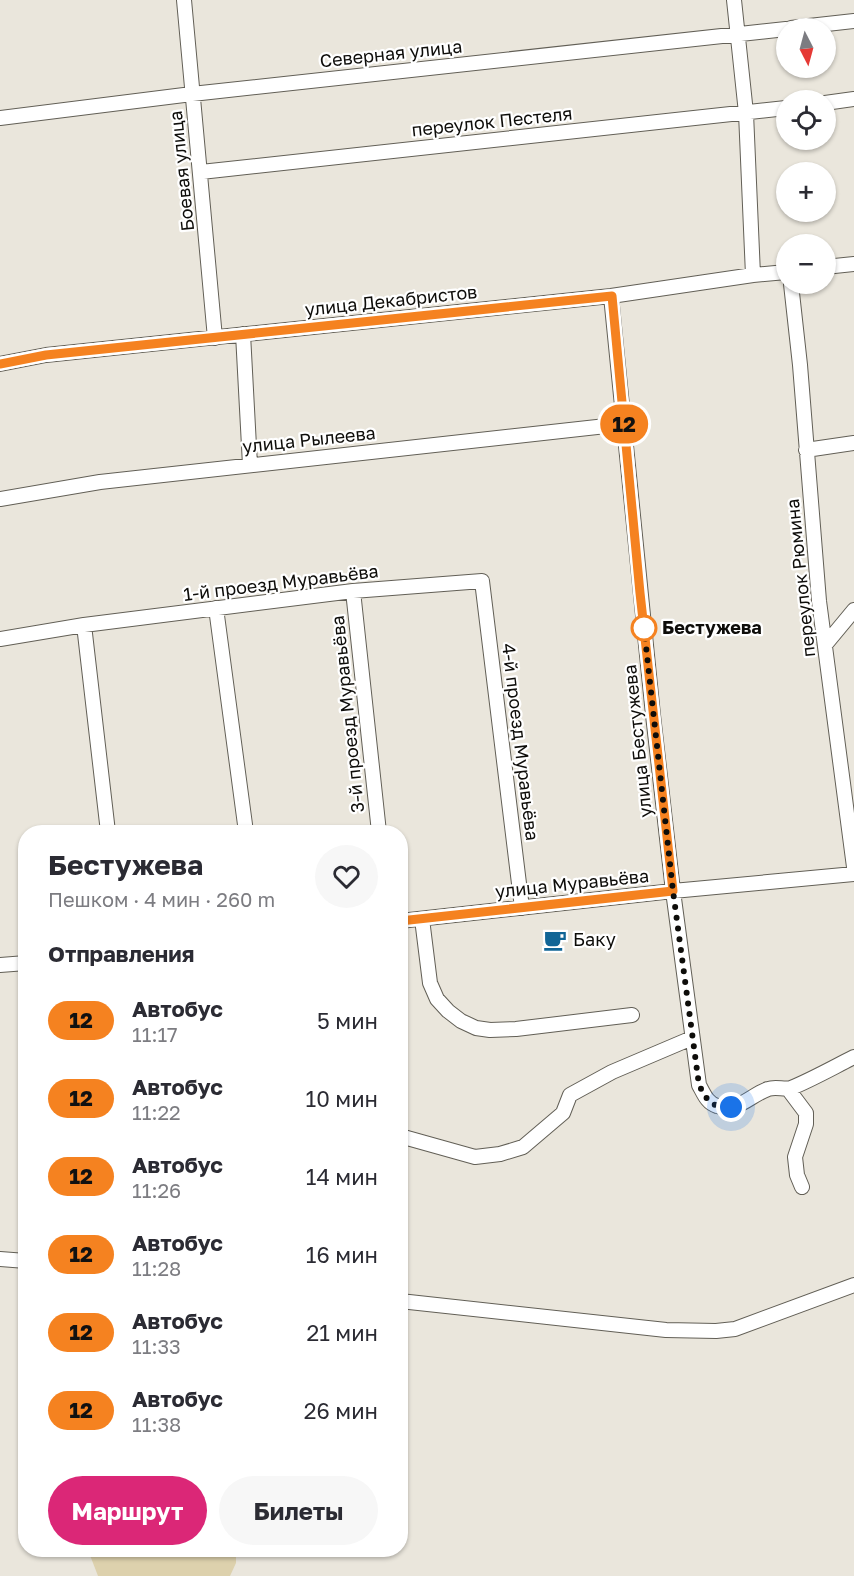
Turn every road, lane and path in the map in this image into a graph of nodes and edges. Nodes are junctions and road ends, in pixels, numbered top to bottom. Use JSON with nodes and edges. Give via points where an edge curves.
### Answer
{"nodes":[{"id":1,"x":184,"y":0,"type":"edge"},
{"id":2,"x":734,"y":0,"type":"edge"},
{"id":3,"x":854,"y":21,"type":"edge"},
{"id":4,"x":836,"y":23,"type":"edge"},
{"id":5,"x":776,"y":30,"type":"edge"},
{"id":6,"x":737,"y":35,"type":"junction"},
{"id":7,"x":192,"y":93,"type":"junction"},
{"id":8,"x":854,"y":99,"type":"edge"},
{"id":9,"x":836,"y":101,"type":"edge"},
{"id":10,"x":776,"y":109,"type":"edge"},
{"id":11,"x":746,"y":113,"type":"junction"},
{"id":12,"x":0,"y":118,"type":"edge"},
{"id":13,"x":201,"y":172,"type":"junction"},
{"id":14,"x":854,"y":264,"type":"edge"},
{"id":15,"x":836,"y":266,"type":"edge"},
{"id":16,"x":776,"y":273,"type":"edge"},
{"id":17,"x":753,"y":275,"type":"junction"},
{"id":18,"x":792,"y":294,"type":"edge"},
{"id":19,"x":612,"y":296,"type":"junction"},
{"id":20,"x":243,"y":334,"type":"junction"},
{"id":21,"x":215,"y":338,"type":"junction"},
{"id":22,"x":0,"y":364,"type":"edge"},
{"id":23,"x":624,"y":424,"type":"junction"},
{"id":24,"x":854,"y":443,"type":"edge"},
{"id":25,"x":806,"y":450,"type":"junction"},
{"id":26,"x":250,"y":465,"type":"junction"},
{"id":27,"x":0,"y":499,"type":"edge"},
{"id":28,"x":482,"y":581,"type":"joint"},
{"id":29,"x":353,"y":591,"type":"junction"},
{"id":30,"x":216,"y":608,"type":"junction"},
{"id":31,"x":854,"y":610,"type":"edge"},
{"id":32,"x":84,"y":625,"type":"junction"},
{"id":33,"x":0,"y":639,"type":"edge"},
{"id":34,"x":825,"y":645,"type":"junction"},
{"id":35,"x":107,"y":825,"type":"edge"},
{"id":36,"x":245,"y":825,"type":"edge"},
{"id":37,"x":378,"y":825,"type":"edge"},
{"id":38,"x":854,"y":867,"type":"edge"},
{"id":39,"x":854,"y":874,"type":"edge"},
{"id":40,"x":673,"y":891,"type":"junction"},
{"id":41,"x":522,"y":908,"type":"junction"},
{"id":42,"x":423,"y":919,"type":"junction"},
{"id":43,"x":408,"y":920,"type":"edge"},
{"id":44,"x":18,"y":964,"type":"edge"},
{"id":45,"x":0,"y":965,"type":"edge"},
{"id":46,"x":632,"y":1015,"type":"dead end"},
{"id":47,"x":692,"y":1038,"type":"junction"},
{"id":48,"x":854,"y":1057,"type":"edge"},
{"id":49,"x":788,"y":1089,"type":"junction"},
{"id":50,"x":408,"y":1138,"type":"edge"},
{"id":51,"x":802,"y":1187,"type":"dead end"},
{"id":52,"x":0,"y":1260,"type":"edge"},
{"id":53,"x":18,"y":1261,"type":"edge"},
{"id":54,"x":854,"y":1285,"type":"edge"},
{"id":55,"x":408,"y":1302,"type":"edge"}],
"edges":[{"from":1,"to":7,"type":"street","name":"Боевая улица"},
{"from":2,"to":6,"type":"street"},
{"from":3,"to":4,"type":"street"},
{"from":5,"to":6,"type":"street","name":"Северная улица"},
{"from":6,"to":7,"type":"street","name":"Северная улица"},
{"from":6,"to":11,"type":"street"},
{"from":7,"to":12,"type":"street","name":"Северная улица"},
{"from":7,"to":13,"type":"street","name":"Боевая улица"},
{"from":8,"to":9,"type":"street"},
{"from":10,"to":11,"type":"street","name":"переулок Пестеля"},
{"from":11,"to":13,"type":"street","name":"переулок Пестеля"},
{"from":11,"to":17,"type":"street"},
{"from":13,"to":21,"type":"street","name":"Боевая улица"},
{"from":14,"to":15,"type":"street"},
{"from":16,"to":17,"type":"street","name":"улица Декабристов"},
{"from":17,"to":19,"type":"street","name":"улица Декабристов"},
{"from":18,"to":25,"type":"street","name":"переулок Рюмина"},
{"from":19,"to":20,"type":"street","name":"улица Декабристов"},
{"from":19,"to":23,"type":"street","name":"улица Бестужева"},
{"from":20,"to":21,"type":"street","name":"улица Декабристов"},
{"from":20,"to":26,"type":"street"},
{"from":21,"to":22,"type":"street","name":"улица Декабристов","via":[[46,355]]},
{"from":23,"to":26,"type":"street","name":"улица Рылеева"},
{"from":23,"to":40,"type":"street","name":"улица Бестужева"},
{"from":24,"to":25,"type":"street"},
{"from":25,"to":34,"type":"street","name":"переулок Рюмина"},
{"from":26,"to":27,"type":"street","name":"улица Рылеева","via":[[100,482]]},
{"from":28,"to":29,"type":"street","name":"1-й проезд Муравьёва"},
{"from":28,"to":41,"type":"street","name":"4-й проезд Муравьёва"},
{"from":29,"to":30,"type":"street","name":"1-й проезд Муравьёва"},
{"from":29,"to":37,"type":"street","name":"3-й проезд Муравьёва"},
{"from":30,"to":32,"type":"street","name":"1-й проезд Муравьёва"},
{"from":30,"to":36,"type":"street"},
{"from":31,"to":34,"type":"street"},
{"from":32,"to":33,"type":"street","name":"1-й проезд Муравьёва"},
{"from":32,"to":35,"type":"street"},
{"from":34,"to":38,"type":"street","name":"переулок Рюмина"},
{"from":39,"to":40,"type":"street","name":"улица Муравьёва"},
{"from":40,"to":41,"type":"street","name":"улица Муравьёва"},
{"from":40,"to":47,"type":"street","name":"улица Бестужева"},
{"from":41,"to":42,"type":"street","name":"улица Муравьёва"},
{"from":42,"to":43,"type":"street","name":"улица Муравьёва"},
{"from":42,"to":46,"type":"street","via":[[430,983],[437,999],[460,1021],[490,1030]]},
{"from":44,"to":45,"type":"street"},
{"from":47,"to":49,"type":"street","name":"улица Бестужева","via":[[699,1085],[707,1100],[718,1107],[743,1104],[776,1086]]},
{"from":47,"to":50,"type":"street","via":[[612,1072],[570,1095],[563,1113],[523,1147],[475,1157]]},
{"from":48,"to":49,"type":"street"},
{"from":49,"to":51,"type":"street","via":[[806,1113],[795,1157]]},
{"from":52,"to":53,"type":"street"},
{"from":54,"to":55,"type":"street","via":[[735,1329],[716,1331],[666,1330]]}]}
